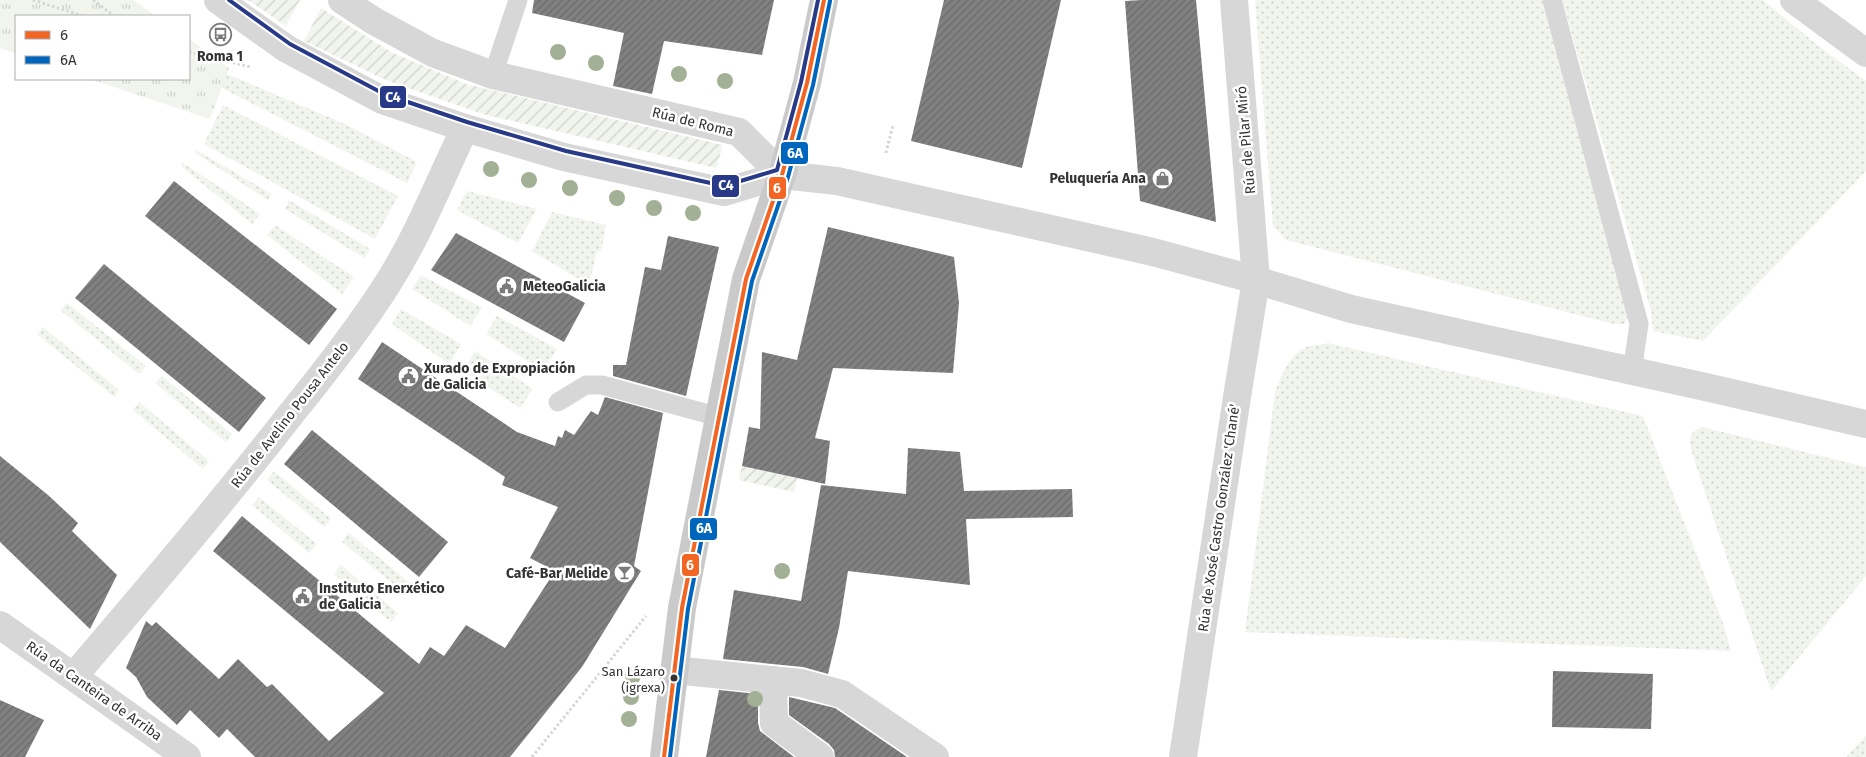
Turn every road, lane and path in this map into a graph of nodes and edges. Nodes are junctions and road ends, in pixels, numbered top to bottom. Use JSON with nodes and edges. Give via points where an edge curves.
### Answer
{"nodes":[{"id":1,"x":33,"y":0,"type":"edge"},
{"id":2,"x":93,"y":0,"type":"edge"},
{"id":3,"x":218,"y":0,"type":"edge"},
{"id":4,"x":342,"y":0,"type":"edge"},
{"id":5,"x":518,"y":0,"type":"edge"},
{"id":6,"x":824,"y":0,"type":"edge"},
{"id":7,"x":1234,"y":0,"type":"edge"},
{"id":8,"x":1552,"y":0,"type":"edge"},
{"id":9,"x":1794,"y":0,"type":"edge"},
{"id":10,"x":80,"y":15,"type":"edge"},
{"id":11,"x":113,"y":15,"type":"edge"},
{"id":12,"x":190,"y":52,"type":"edge"},
{"id":13,"x":1866,"y":53,"type":"edge"},
{"id":14,"x":258,"y":68,"type":"dead end"},
{"id":15,"x":494,"y":74,"type":"junction"},
{"id":16,"x":893,"y":125,"type":"dead end"},
{"id":17,"x":465,"y":128,"type":"junction"},
{"id":18,"x":886,"y":153,"type":"dead end"},
{"id":19,"x":782,"y":175,"type":"junction"},
{"id":20,"x":1256,"y":280,"type":"junction"},
{"id":21,"x":1632,"y":372,"type":"junction"},
{"id":22,"x":558,"y":402,"type":"dead end"},
{"id":23,"x":719,"y":417,"type":"junction"},
{"id":24,"x":1866,"y":424,"type":"edge"},
{"id":25,"x":650,"y":612,"type":"dead end"},
{"id":26,"x":0,"y":625,"type":"edge"},
{"id":27,"x":674,"y":670,"type":"junction"},
{"id":28,"x":74,"y":676,"type":"junction"},
{"id":29,"x":773,"y":680,"type":"junction"},
{"id":30,"x":187,"y":757,"type":"edge"},
{"id":31,"x":532,"y":757,"type":"edge"},
{"id":32,"x":664,"y":757,"type":"edge"},
{"id":33,"x":820,"y":757,"type":"edge"},
{"id":34,"x":935,"y":757,"type":"edge"},
{"id":35,"x":1183,"y":757,"type":"edge"}],
"edges":[{"from":1,"to":10,"type":"path"},
{"from":2,"to":11,"type":"path"},
{"from":3,"to":17,"type":"street","via":[[287,49],[382,100]]},
{"from":4,"to":15,"type":"street","name":"Rúa de Roma","via":[[433,53]]},
{"from":5,"to":15,"type":"lane"},
{"from":6,"to":19,"type":"main road","via":[[807,83]]},
{"from":7,"to":20,"type":"street","name":"Rúa de Pilar Miró"},
{"from":8,"to":21,"type":"lane","via":[[1639,324]]},
{"from":9,"to":13,"type":"street"},
{"from":12,"to":14,"type":"path"},
{"from":15,"to":19,"type":"street","name":"Rúa de Roma","via":[[738,132]]},
{"from":16,"to":18,"type":"path"},
{"from":17,"to":19,"type":"street","via":[[564,157],[724,192]]},
{"from":17,"to":28,"type":"street","name":"Rúa de Avelino Pousa Antelo","via":[[414,235],[365,317],[241,479]]},
{"from":19,"to":20,"type":"street","via":[[837,181],[1153,252]]},
{"from":19,"to":23,"type":"main road","via":[[746,279]]},
{"from":20,"to":21,"type":"street","via":[[1351,309]]},
{"from":20,"to":35,"type":"street","name":"Rúa de Xosé Castro González 'Chané'"},
{"from":21,"to":24,"type":"street"},
{"from":22,"to":23,"type":"lane","via":[[586,385],[602,384]]},
{"from":23,"to":27,"type":"main road","via":[[682,608]]},
{"from":25,"to":31,"type":"path"},
{"from":26,"to":28,"type":"street","name":"Rúa da Canteira de Arriba"},
{"from":27,"to":29,"type":"street"},
{"from":27,"to":32,"type":"main road"},
{"from":28,"to":30,"type":"street","name":"Rúa da Canteira de Arriba"},
{"from":29,"to":33,"type":"street","via":[[774,723]]},
{"from":29,"to":34,"type":"street","via":[[801,683],[842,694]]}]}
